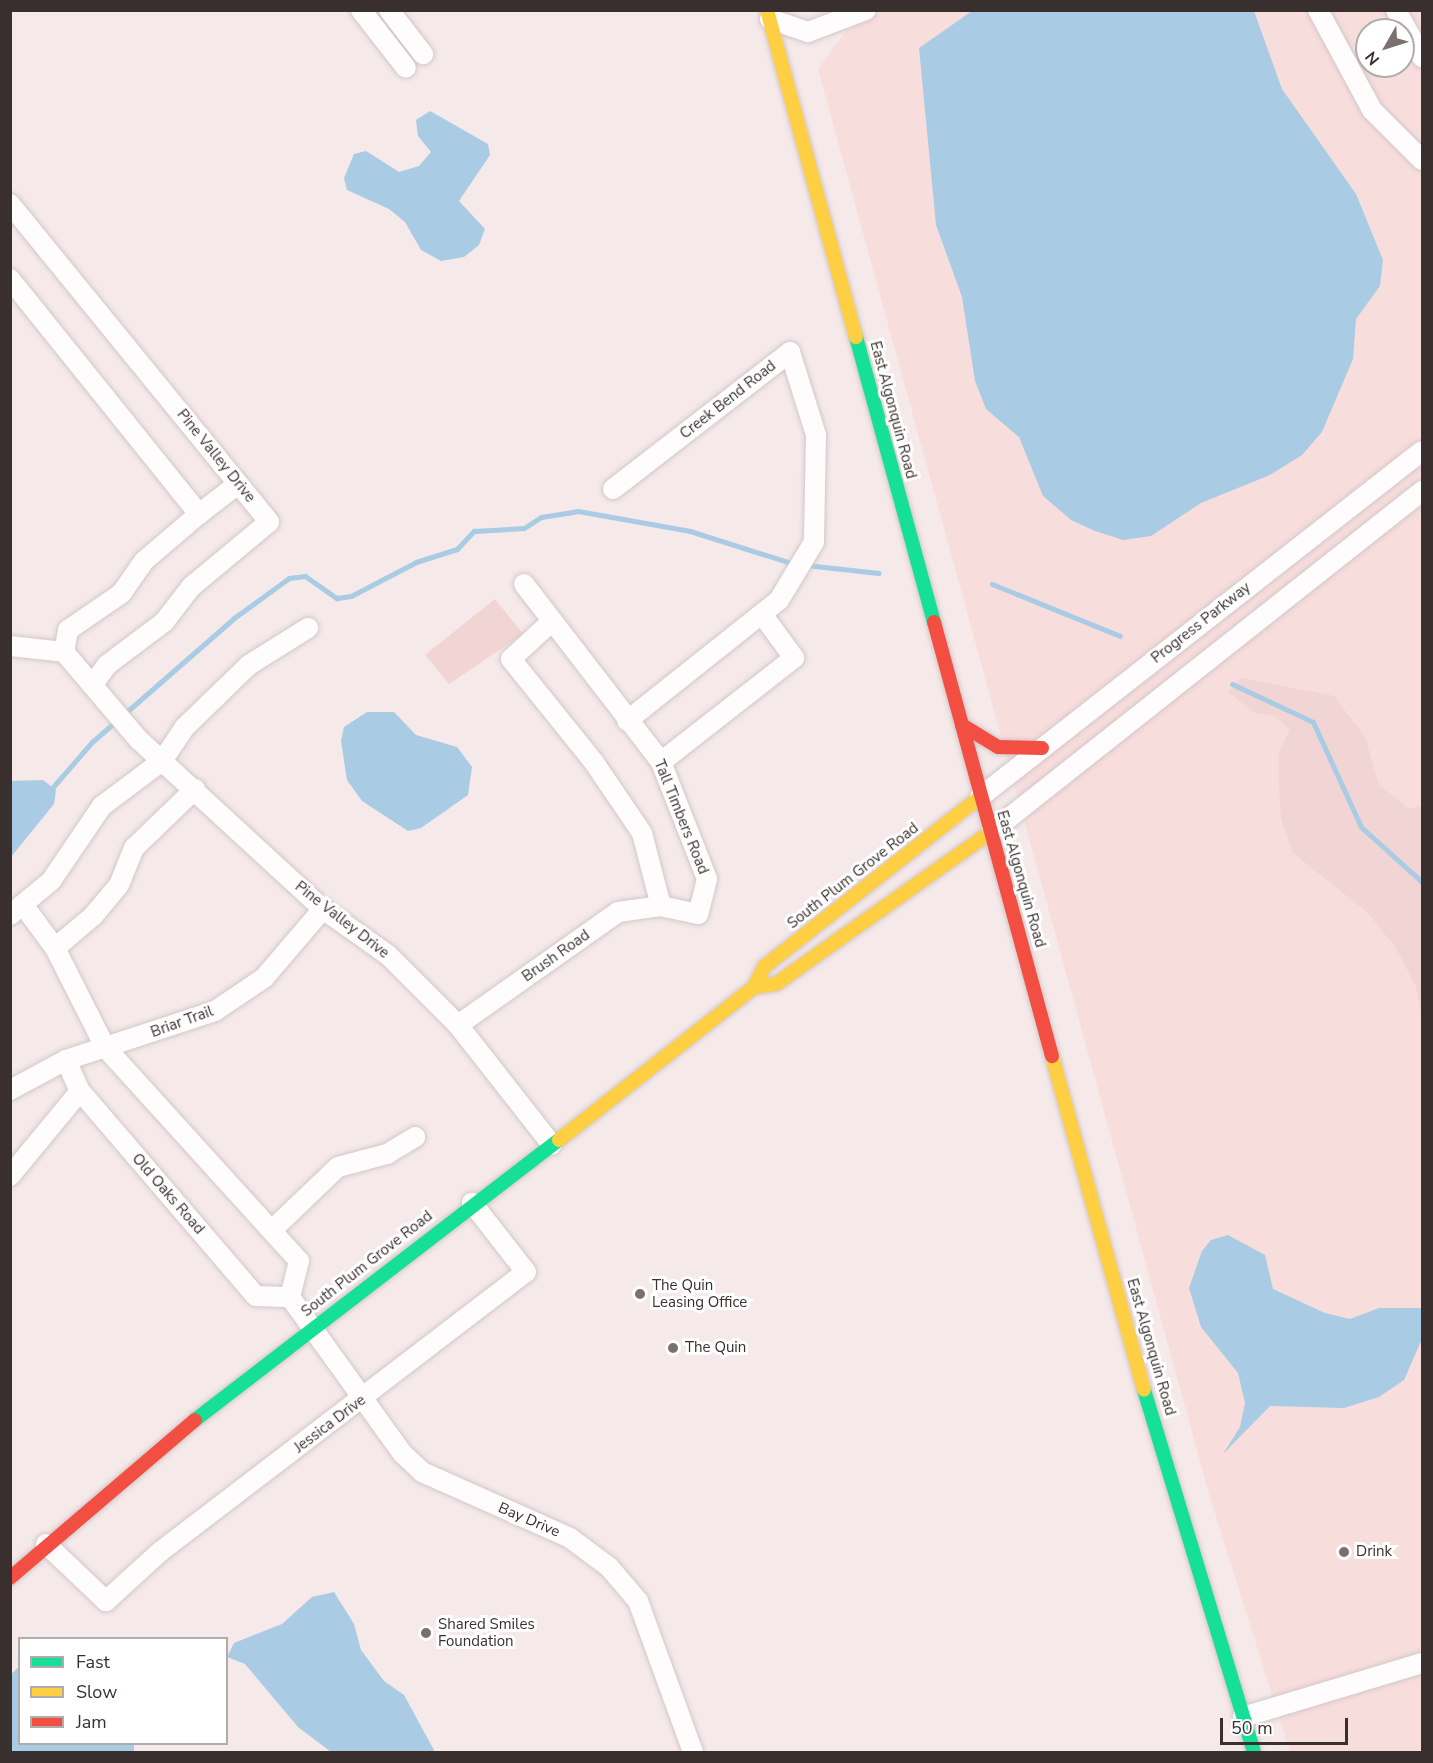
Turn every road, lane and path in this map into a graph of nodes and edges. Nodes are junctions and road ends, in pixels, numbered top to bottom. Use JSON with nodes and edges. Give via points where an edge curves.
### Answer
{"nodes":[{"id":1,"x":361,"y":10,"type":"edge"},
{"id":2,"x":389,"y":10,"type":"edge"},
{"id":3,"x":866,"y":10,"type":"edge"},
{"id":4,"x":1318,"y":10,"type":"edge"},
{"id":5,"x":1396,"y":10,"type":"edge"},
{"id":6,"x":773,"y":13,"type":"edge"},
{"id":7,"x":423,"y":54,"type":"dead end"},
{"id":8,"x":1422,"y":57,"type":"edge"},
{"id":9,"x":406,"y":68,"type":"dead end"},
{"id":10,"x":1422,"y":160,"type":"edge"},
{"id":11,"x":10,"y":204,"type":"edge"},
{"id":12,"x":10,"y":279,"type":"edge"},
{"id":13,"x":1422,"y":451,"type":"edge"},
{"id":14,"x":238,"y":484,"type":"junction"},
{"id":15,"x":613,"y":489,"type":"dead end"},
{"id":16,"x":1422,"y":492,"type":"edge"},
{"id":17,"x":199,"y":514,"type":"junction"},
{"id":18,"x":524,"y":584,"type":"dead end"},
{"id":19,"x":762,"y":614,"type":"junction"},
{"id":20,"x":551,"y":622,"type":"junction"},
{"id":21,"x":308,"y":628,"type":"dead end"},
{"id":22,"x":10,"y":646,"type":"edge"},
{"id":23,"x":64,"y":652,"type":"junction"},
{"id":24,"x":98,"y":688,"type":"junction"},
{"id":25,"x":627,"y":721,"type":"junction"},
{"id":26,"x":962,"y":725,"type":"junction"},
{"id":27,"x":1041,"y":748,"type":"junction"},
{"id":28,"x":162,"y":761,"type":"junction"},
{"id":29,"x":661,"y":762,"type":"junction"},
{"id":30,"x":195,"y":789,"type":"junction"},
{"id":31,"x":980,"y":797,"type":"junction"},
{"id":32,"x":991,"y":832,"type":"junction"},
{"id":33,"x":661,"y":906,"type":"junction"},
{"id":34,"x":323,"y":909,"type":"junction"},
{"id":35,"x":17,"y":911,"type":"edge"},
{"id":36,"x":55,"y":948,"type":"junction"},
{"id":37,"x":754,"y":987,"type":"junction"},
{"id":38,"x":458,"y":1024,"type":"junction"},
{"id":39,"x":105,"y":1047,"type":"junction"},
{"id":40,"x":66,"y":1060,"type":"junction"},
{"id":41,"x":10,"y":1090,"type":"edge"},
{"id":42,"x":80,"y":1091,"type":"junction"},
{"id":43,"x":415,"y":1137,"type":"dead end"},
{"id":44,"x":552,"y":1145,"type":"junction"},
{"id":45,"x":10,"y":1176,"type":"edge"},
{"id":46,"x":472,"y":1203,"type":"junction"},
{"id":47,"x":272,"y":1230,"type":"junction"},
{"id":48,"x":290,"y":1297,"type":"junction"},
{"id":49,"x":312,"y":1328,"type":"junction"},
{"id":50,"x":360,"y":1401,"type":"junction"},
{"id":51,"x":46,"y":1544,"type":"junction"},
{"id":52,"x":10,"y":1578,"type":"edge"},
{"id":53,"x":1422,"y":1663,"type":"edge"},
{"id":54,"x":1243,"y":1717,"type":"junction"},
{"id":55,"x":693,"y":1752,"type":"edge"},
{"id":56,"x":1254,"y":1752,"type":"edge"}],
"edges":[{"from":1,"to":9,"type":"street"},
{"from":2,"to":7,"type":"street"},
{"from":3,"to":6,"type":"street","via":[[808,32]]},
{"from":4,"to":10,"type":"street","via":[[1372,110]]},
{"from":5,"to":8,"type":"street"},
{"from":6,"to":26,"type":"main road","name":"East Algonquin Road"},
{"from":11,"to":14,"type":"street","name":"Pine Valley Drive"},
{"from":12,"to":17,"type":"street"},
{"from":13,"to":27,"type":"street","name":"Progress Parkway"},
{"from":14,"to":17,"type":"street"},
{"from":14,"to":24,"type":"street","name":"Pine Valley Drive","via":[[269,522],[191,587],[164,622],[107,665]]},
{"from":15,"to":19,"type":"street","name":"Creek Bend Road","via":[[790,352],[816,435],[814,542],[788,591]]},
{"from":16,"to":32,"type":"street"},
{"from":17,"to":23,"type":"street","via":[[144,561],[122,593],[68,630]]},
{"from":18,"to":20,"type":"street","name":"Tall Timbers Road"},
{"from":19,"to":25,"type":"street","name":"Creek Bend Road"},
{"from":19,"to":29,"type":"street","via":[[794,658]]},
{"from":20,"to":25,"type":"street","name":"Tall Timbers Road"},
{"from":20,"to":33,"type":"street","via":[[512,659],[593,761],[642,833]]},
{"from":21,"to":28,"type":"street","via":[[249,665],[184,728]]},
{"from":22,"to":23,"type":"street"},
{"from":23,"to":24,"type":"street","name":"Pine Valley Drive"},
{"from":24,"to":28,"type":"street","name":"Pine Valley Drive","via":[[139,740]]},
{"from":25,"to":29,"type":"street","name":"Tall Timbers Road"},
{"from":26,"to":27,"type":"main road","via":[[998,747]]},
{"from":26,"to":31,"type":"main road","name":"East Algonquin Road"},
{"from":27,"to":31,"type":"street","name":"Progress Parkway"},
{"from":28,"to":30,"type":"street","name":"Pine Valley Drive"},
{"from":28,"to":35,"type":"street","via":[[102,806],[51,881]]},
{"from":29,"to":33,"type":"street","name":"Tall Timbers Road","via":[[707,879],[698,914]]},
{"from":30,"to":34,"type":"street","name":"Pine Valley Drive"},
{"from":30,"to":36,"type":"street","via":[[134,848],[119,885],[93,916]]},
{"from":31,"to":32,"type":"main road","name":"East Algonquin Road"},
{"from":31,"to":37,"type":"main road","name":"South Plum Grove Road","via":[[764,967]]},
{"from":32,"to":37,"type":"main road","name":"South Plum Grove Road","via":[[777,984]]},
{"from":32,"to":54,"type":"main road","name":"East Algonquin Road","via":[[1139,1373]]},
{"from":33,"to":38,"type":"street","name":"Brush Road","via":[[618,912]]},
{"from":34,"to":38,"type":"street","name":"Pine Valley Drive","via":[[388,955]]},
{"from":34,"to":39,"type":"street","name":"Briar Trail","via":[[264,978],[215,1011]]},
{"from":35,"to":36,"type":"street"},
{"from":36,"to":39,"type":"street"},
{"from":37,"to":44,"type":"main road","name":"South Plum Grove Road"},
{"from":38,"to":44,"type":"street","name":"Pine Valley Drive"},
{"from":39,"to":40,"type":"street","name":"Briar Trail"},
{"from":39,"to":47,"type":"street"},
{"from":40,"to":41,"type":"street","name":"Briar Trail"},
{"from":40,"to":42,"type":"street","name":"Old Oaks Road"},
{"from":42,"to":45,"type":"street"},
{"from":42,"to":48,"type":"street","name":"Old Oaks Road","via":[[256,1296]]},
{"from":43,"to":47,"type":"street","via":[[387,1154],[338,1167]]},
{"from":44,"to":46,"type":"main road","name":"South Plum Grove Road"},
{"from":46,"to":49,"type":"main road","name":"South Plum Grove Road"},
{"from":46,"to":50,"type":"street","name":"Jessica Drive","via":[[526,1272]]},
{"from":47,"to":48,"type":"street","via":[[299,1261]]},
{"from":48,"to":49,"type":"street"},
{"from":49,"to":50,"type":"street","name":"Bay Drive"},
{"from":49,"to":51,"type":"main road","name":"South Plum Grove Road","via":[[132,1468]]},
{"from":50,"to":51,"type":"street","name":"Jessica Drive","via":[[161,1551],[106,1602]]},
{"from":50,"to":55,"type":"street","name":"Bay Drive","via":[[422,1472],[570,1538],[609,1567],[638,1601]]},
{"from":51,"to":52,"type":"main road","name":"South Plum Grove Road"},
{"from":53,"to":54,"type":"street"},
{"from":54,"to":56,"type":"main road","name":"East Algonquin Road"}]}
